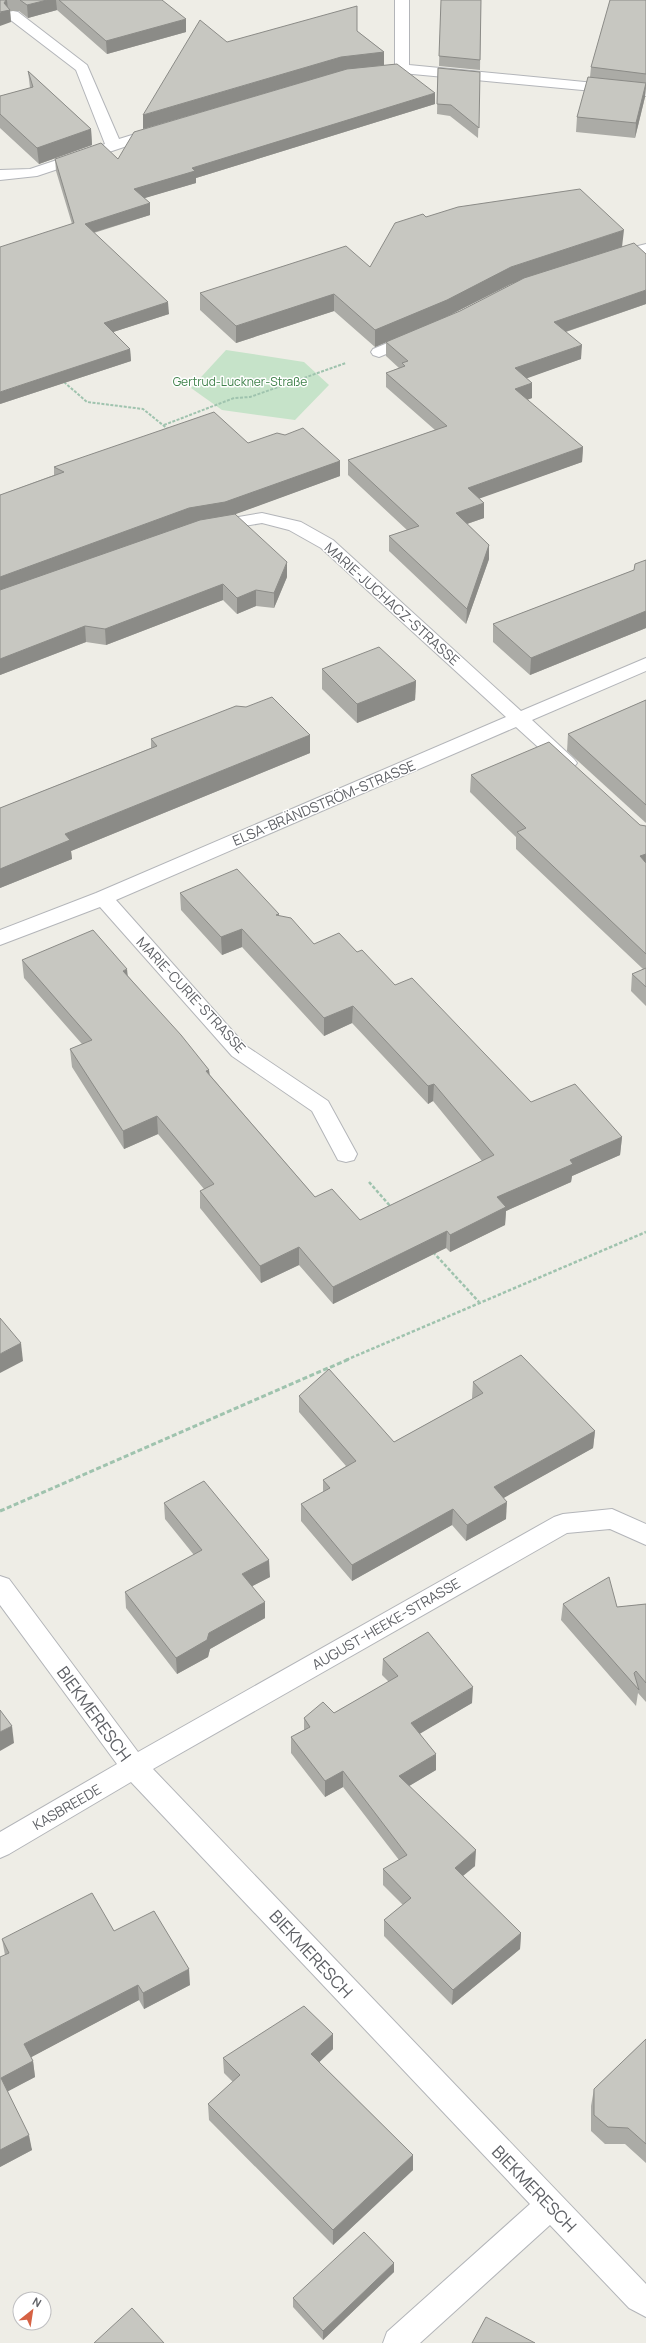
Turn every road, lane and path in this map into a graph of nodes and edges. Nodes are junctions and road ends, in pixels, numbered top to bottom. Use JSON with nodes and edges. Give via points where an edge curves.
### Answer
{"nodes":[{"id":1,"x":402,"y":0,"type":"edge"},
{"id":2,"x":13,"y":15,"type":"dead end"},
{"id":3,"x":402,"y":69,"type":"junction"},
{"id":4,"x":360,"y":74,"type":"edge"},
{"id":5,"x":646,"y":92,"type":"edge"},
{"id":6,"x":173,"y":127,"type":"edge"},
{"id":7,"x":113,"y":144,"type":"junction"},
{"id":8,"x":0,"y":175,"type":"edge"},
{"id":9,"x":646,"y":250,"type":"edge"},
{"id":10,"x":599,"y":262,"type":"edge"},
{"id":11,"x":426,"y":332,"type":"edge"},
{"id":12,"x":379,"y":352,"type":"joint"},
{"id":13,"x":60,"y":378,"type":"edge"},
{"id":14,"x":164,"y":425,"type":"junction"},
{"id":15,"x":169,"y":430,"type":"edge"},
{"id":16,"x":196,"y":529,"type":"edge"},
{"id":17,"x":646,"y":664,"type":"edge"},
{"id":18,"x":518,"y":719,"type":"junction"},
{"id":19,"x":582,"y":777,"type":"edge"},
{"id":20,"x":103,"y":898,"type":"junction"},
{"id":21,"x":0,"y":938,"type":"edge"},
{"id":22,"x":346,"y":1154,"type":"joint"},
{"id":23,"x":393,"y":1208,"type":"edge"},
{"id":24,"x":646,"y":1232,"type":"edge"},
{"id":25,"x":430,"y":1249,"type":"edge"},
{"id":26,"x":479,"y":1302,"type":"junction"},
{"id":27,"x":0,"y":1511,"type":"edge"},
{"id":28,"x":646,"y":1535,"type":"edge"},
{"id":29,"x":0,"y":1586,"type":"edge"},
{"id":30,"x":134,"y":1767,"type":"junction"},
{"id":31,"x":0,"y":1846,"type":"edge"},
{"id":32,"x":550,"y":2206,"type":"junction"},
{"id":33,"x":646,"y":2302,"type":"edge"},
{"id":34,"x":398,"y":2343,"type":"edge"}],
"edges":[{"from":1,"to":3,"type":"street"},
{"from":2,"to":7,"type":"street","via":[[82,68]]},
{"from":3,"to":4,"type":"street"},
{"from":3,"to":5,"type":"street"},
{"from":6,"to":7,"type":"street"},
{"from":7,"to":8,"type":"street","via":[[32,173]]},
{"from":9,"to":10,"type":"street","via":[[628,252]]},
{"from":11,"to":12,"type":"street"},
{"from":12,"to":14,"type":"path","via":[[250,397],[234,398]]},
{"from":13,"to":14,"type":"path","via":[[87,402],[143,409]]},
{"from":14,"to":15,"type":"path"},
{"from":16,"to":18,"type":"street","name":"MARIE-JUCHACZ-STRASSE","via":[[262,518],[295,526],[327,544]]},
{"from":17,"to":18,"type":"street","name":"ELSA-BRÄNDSTRÖM-STRASSE"},
{"from":18,"to":19,"type":"street","name":"MARIE-JUCHACZ-STRASSE"},
{"from":18,"to":20,"type":"street","name":"ELSA-BRÄNDSTRÖM-STRASSE"},
{"from":20,"to":21,"type":"street","name":"ELSA-BRÄNDSTRÖM-STRASSE"},
{"from":20,"to":22,"type":"street","name":"MARIE-CURIE-STRASSE","via":[[239,1051],[320,1106]]},
{"from":22,"to":23,"type":"path","via":[[359,1172]]},
{"from":24,"to":26,"type":"path"},
{"from":25,"to":26,"type":"path"},
{"from":26,"to":27,"type":"path"},
{"from":28,"to":30,"type":"street","name":"AUGUST-HEEKE-STRASSE","via":[[612,1519],[563,1524]]},
{"from":29,"to":30,"type":"street","name":"BIEKMERESCH"},
{"from":30,"to":31,"type":"street","name":"KASBREEDE"},
{"from":30,"to":32,"type":"street","name":"BIEKMERESCH"},
{"from":32,"to":33,"type":"street","name":"BIEKMERESCH","via":[[639,2298]]},
{"from":32,"to":34,"type":"street"}]}
